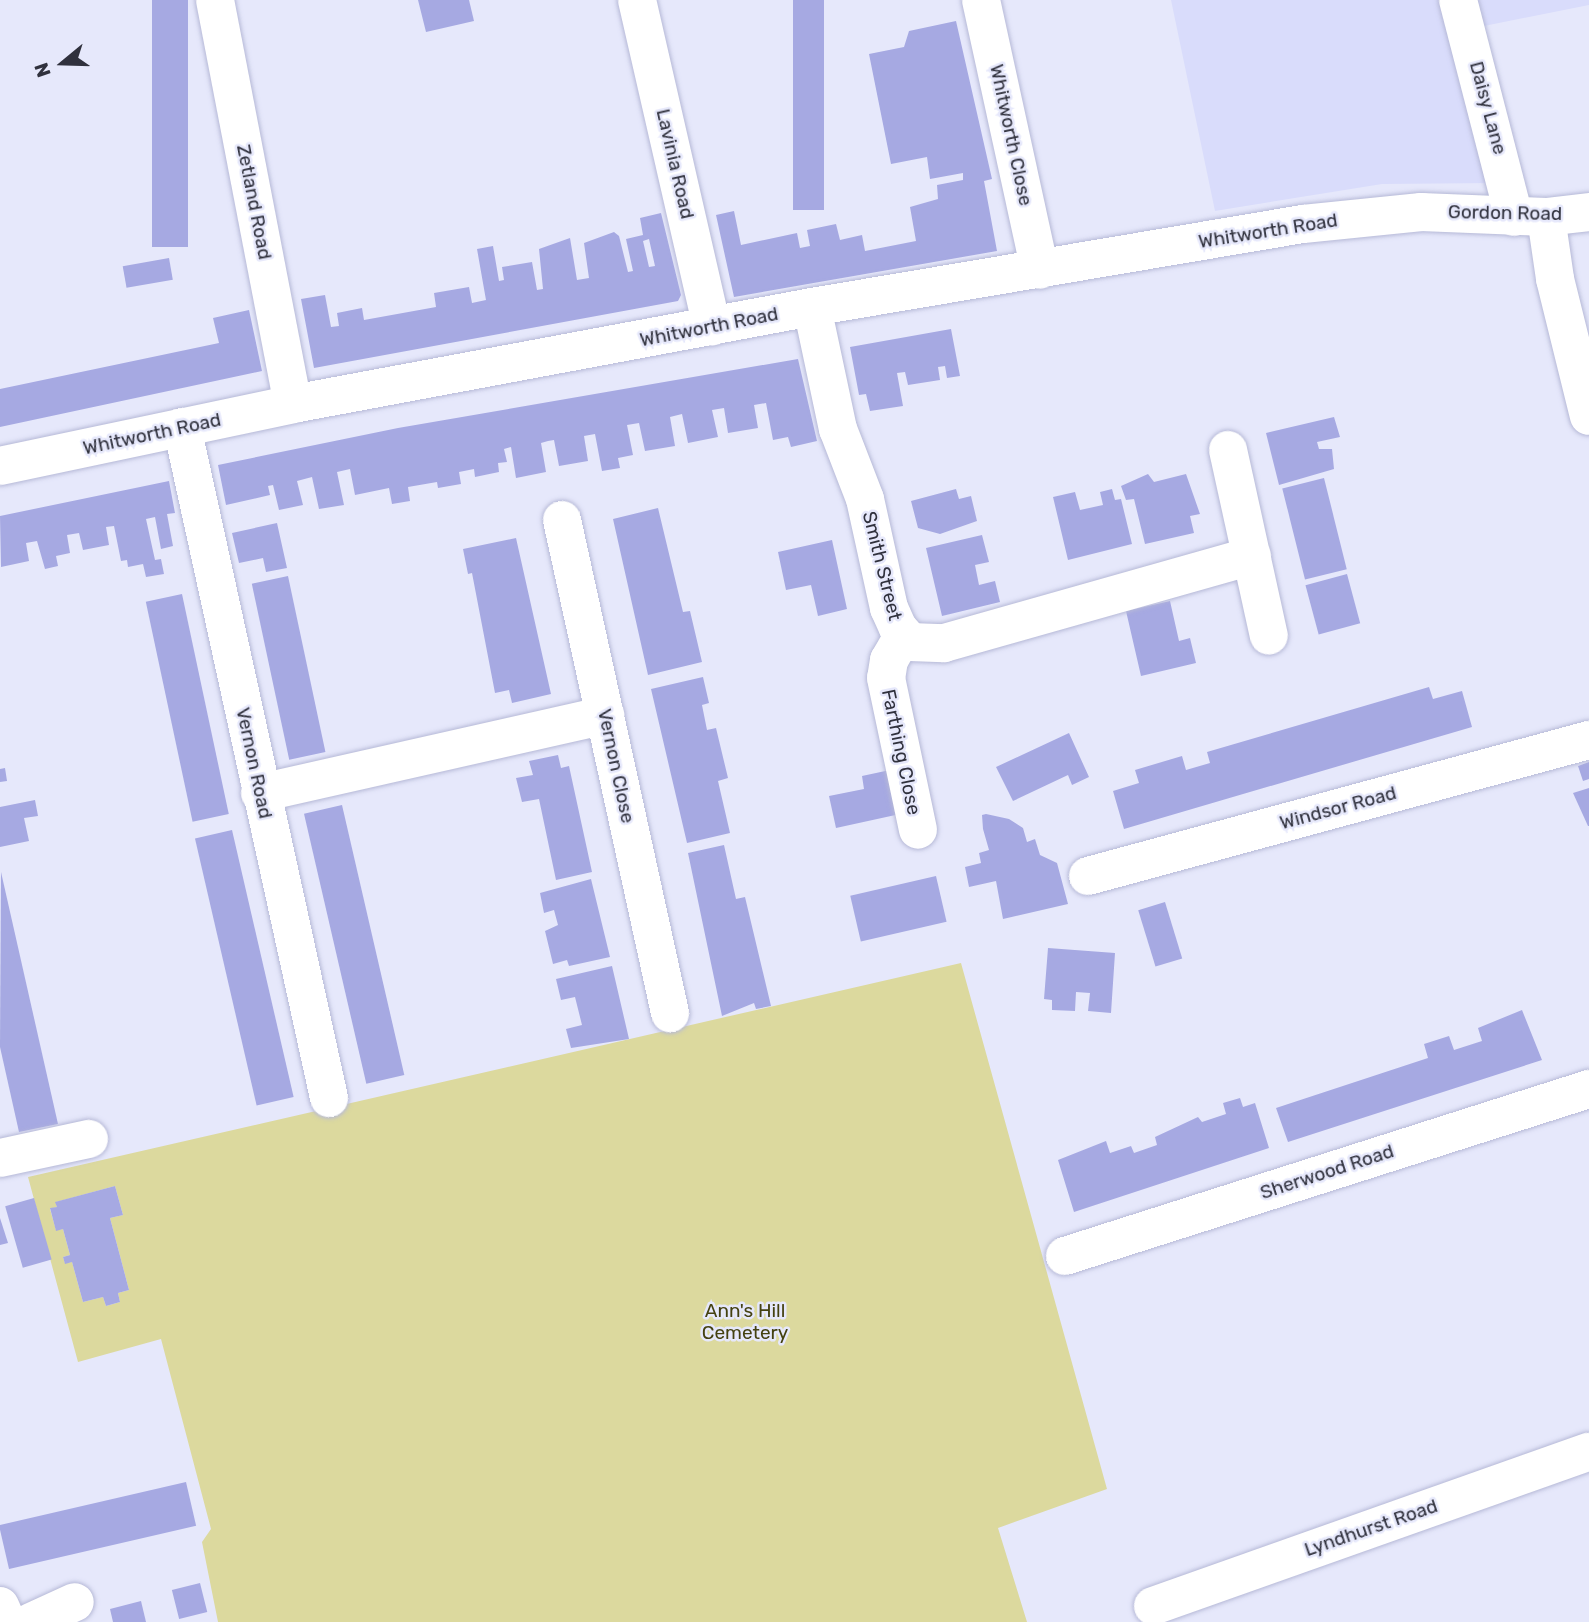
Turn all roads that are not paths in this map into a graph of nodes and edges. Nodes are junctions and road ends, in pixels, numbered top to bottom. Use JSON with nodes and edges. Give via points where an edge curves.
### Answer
{"nodes":[{"id":1,"x":215,"y":0,"type":"edge"},
{"id":2,"x":637,"y":0,"type":"edge"},
{"id":3,"x":981,"y":0,"type":"edge"},
{"id":4,"x":1458,"y":0,"type":"edge"},
{"id":5,"x":1421,"y":212,"type":"joint"},
{"id":6,"x":1589,"y":212,"type":"edge"},
{"id":7,"x":1530,"y":217,"type":"junction"},
{"id":8,"x":1040,"y":270,"type":"junction"},
{"id":9,"x":812,"y":307,"type":"junction"},
{"id":10,"x":712,"y":327,"type":"junction"},
{"id":11,"x":293,"y":404,"type":"junction"},
{"id":12,"x":1589,"y":416,"type":"edge"},
{"id":13,"x":182,"y":427,"type":"junction"},
{"id":14,"x":1228,"y":450,"type":"dead end"},
{"id":15,"x":0,"y":466,"type":"edge"},
{"id":16,"x":562,"y":520,"type":"dead end"},
{"id":17,"x":1252,"y":556,"type":"junction"},
{"id":18,"x":902,"y":636,"type":"junction"},
{"id":19,"x":1269,"y":636,"type":"dead end"},
{"id":20,"x":605,"y":715,"type":"junction"},
{"id":21,"x":1589,"y":740,"type":"edge"},
{"id":22,"x":260,"y":793,"type":"junction"},
{"id":23,"x":918,"y":830,"type":"dead end"},
{"id":24,"x":1088,"y":876,"type":"dead end"},
{"id":25,"x":670,"y":1013,"type":"dead end"},
{"id":26,"x":1589,"y":1089,"type":"edge"},
{"id":27,"x":329,"y":1098,"type":"dead end"},
{"id":28,"x":89,"y":1139,"type":"dead end"},
{"id":29,"x":0,"y":1158,"type":"edge"},
{"id":30,"x":1065,"y":1256,"type":"dead end"},
{"id":31,"x":1589,"y":1452,"type":"edge"},
{"id":32,"x":75,"y":1602,"type":"dead end"},
{"id":33,"x":0,"y":1606,"type":"edge"},
{"id":34,"x":1153,"y":1606,"type":"dead end"},
{"id":35,"x":7,"y":1622,"type":"edge"},
{"id":36,"x":31,"y":1622,"type":"edge"}],
"edges":[{"from":1,"to":11,"type":"street","name":"Zetland Road"},
{"from":2,"to":10,"type":"street","name":"Lavinia Road"},
{"from":3,"to":8,"type":"street","name":"Whitworth Close"},
{"from":4,"to":7,"type":"street","name":"Daisy Lane","via":[[1508,182]]},
{"from":5,"to":7,"type":"street","name":"Gordon Road"},
{"from":5,"to":8,"type":"street","name":"Whitworth Road","via":[[1303,224]]},
{"from":6,"to":7,"type":"street","name":"Gordon Road"},
{"from":7,"to":12,"type":"street","name":"Daisy Lane","via":[[1555,279]]},
{"from":8,"to":9,"type":"street","name":"Whitworth Road"},
{"from":9,"to":10,"type":"street","name":"Whitworth Road"},
{"from":9,"to":18,"type":"street","name":"Smith Street","via":[[838,429],[865,499],[889,608]]},
{"from":10,"to":11,"type":"street","name":"Whitworth Road"},
{"from":11,"to":13,"type":"street","name":"Whitworth Road"},
{"from":13,"to":15,"type":"street","name":"Whitworth Road"},
{"from":13,"to":22,"type":"street","name":"Vernon Road"},
{"from":14,"to":17,"type":"street"},
{"from":16,"to":20,"type":"street","name":"Vernon Close"},
{"from":17,"to":18,"type":"street","name":"Smith Street","via":[[944,643],[920,645]]},
{"from":17,"to":19,"type":"street"},
{"from":18,"to":23,"type":"street","name":"Farthing Close","via":[[889,660],[886,678]]},
{"from":20,"to":22,"type":"street"},
{"from":20,"to":25,"type":"street","name":"Vernon Close"},
{"from":21,"to":24,"type":"street","name":"Windsor Road"},
{"from":22,"to":27,"type":"street","name":"Vernon Road"},
{"from":26,"to":30,"type":"street","name":"Sherwood Road"},
{"from":28,"to":29,"type":"street"},
{"from":31,"to":34,"type":"street","name":"Lyndhurst Road"},
{"from":32,"to":36,"type":"street"},
{"from":33,"to":35,"type":"street"}]}
